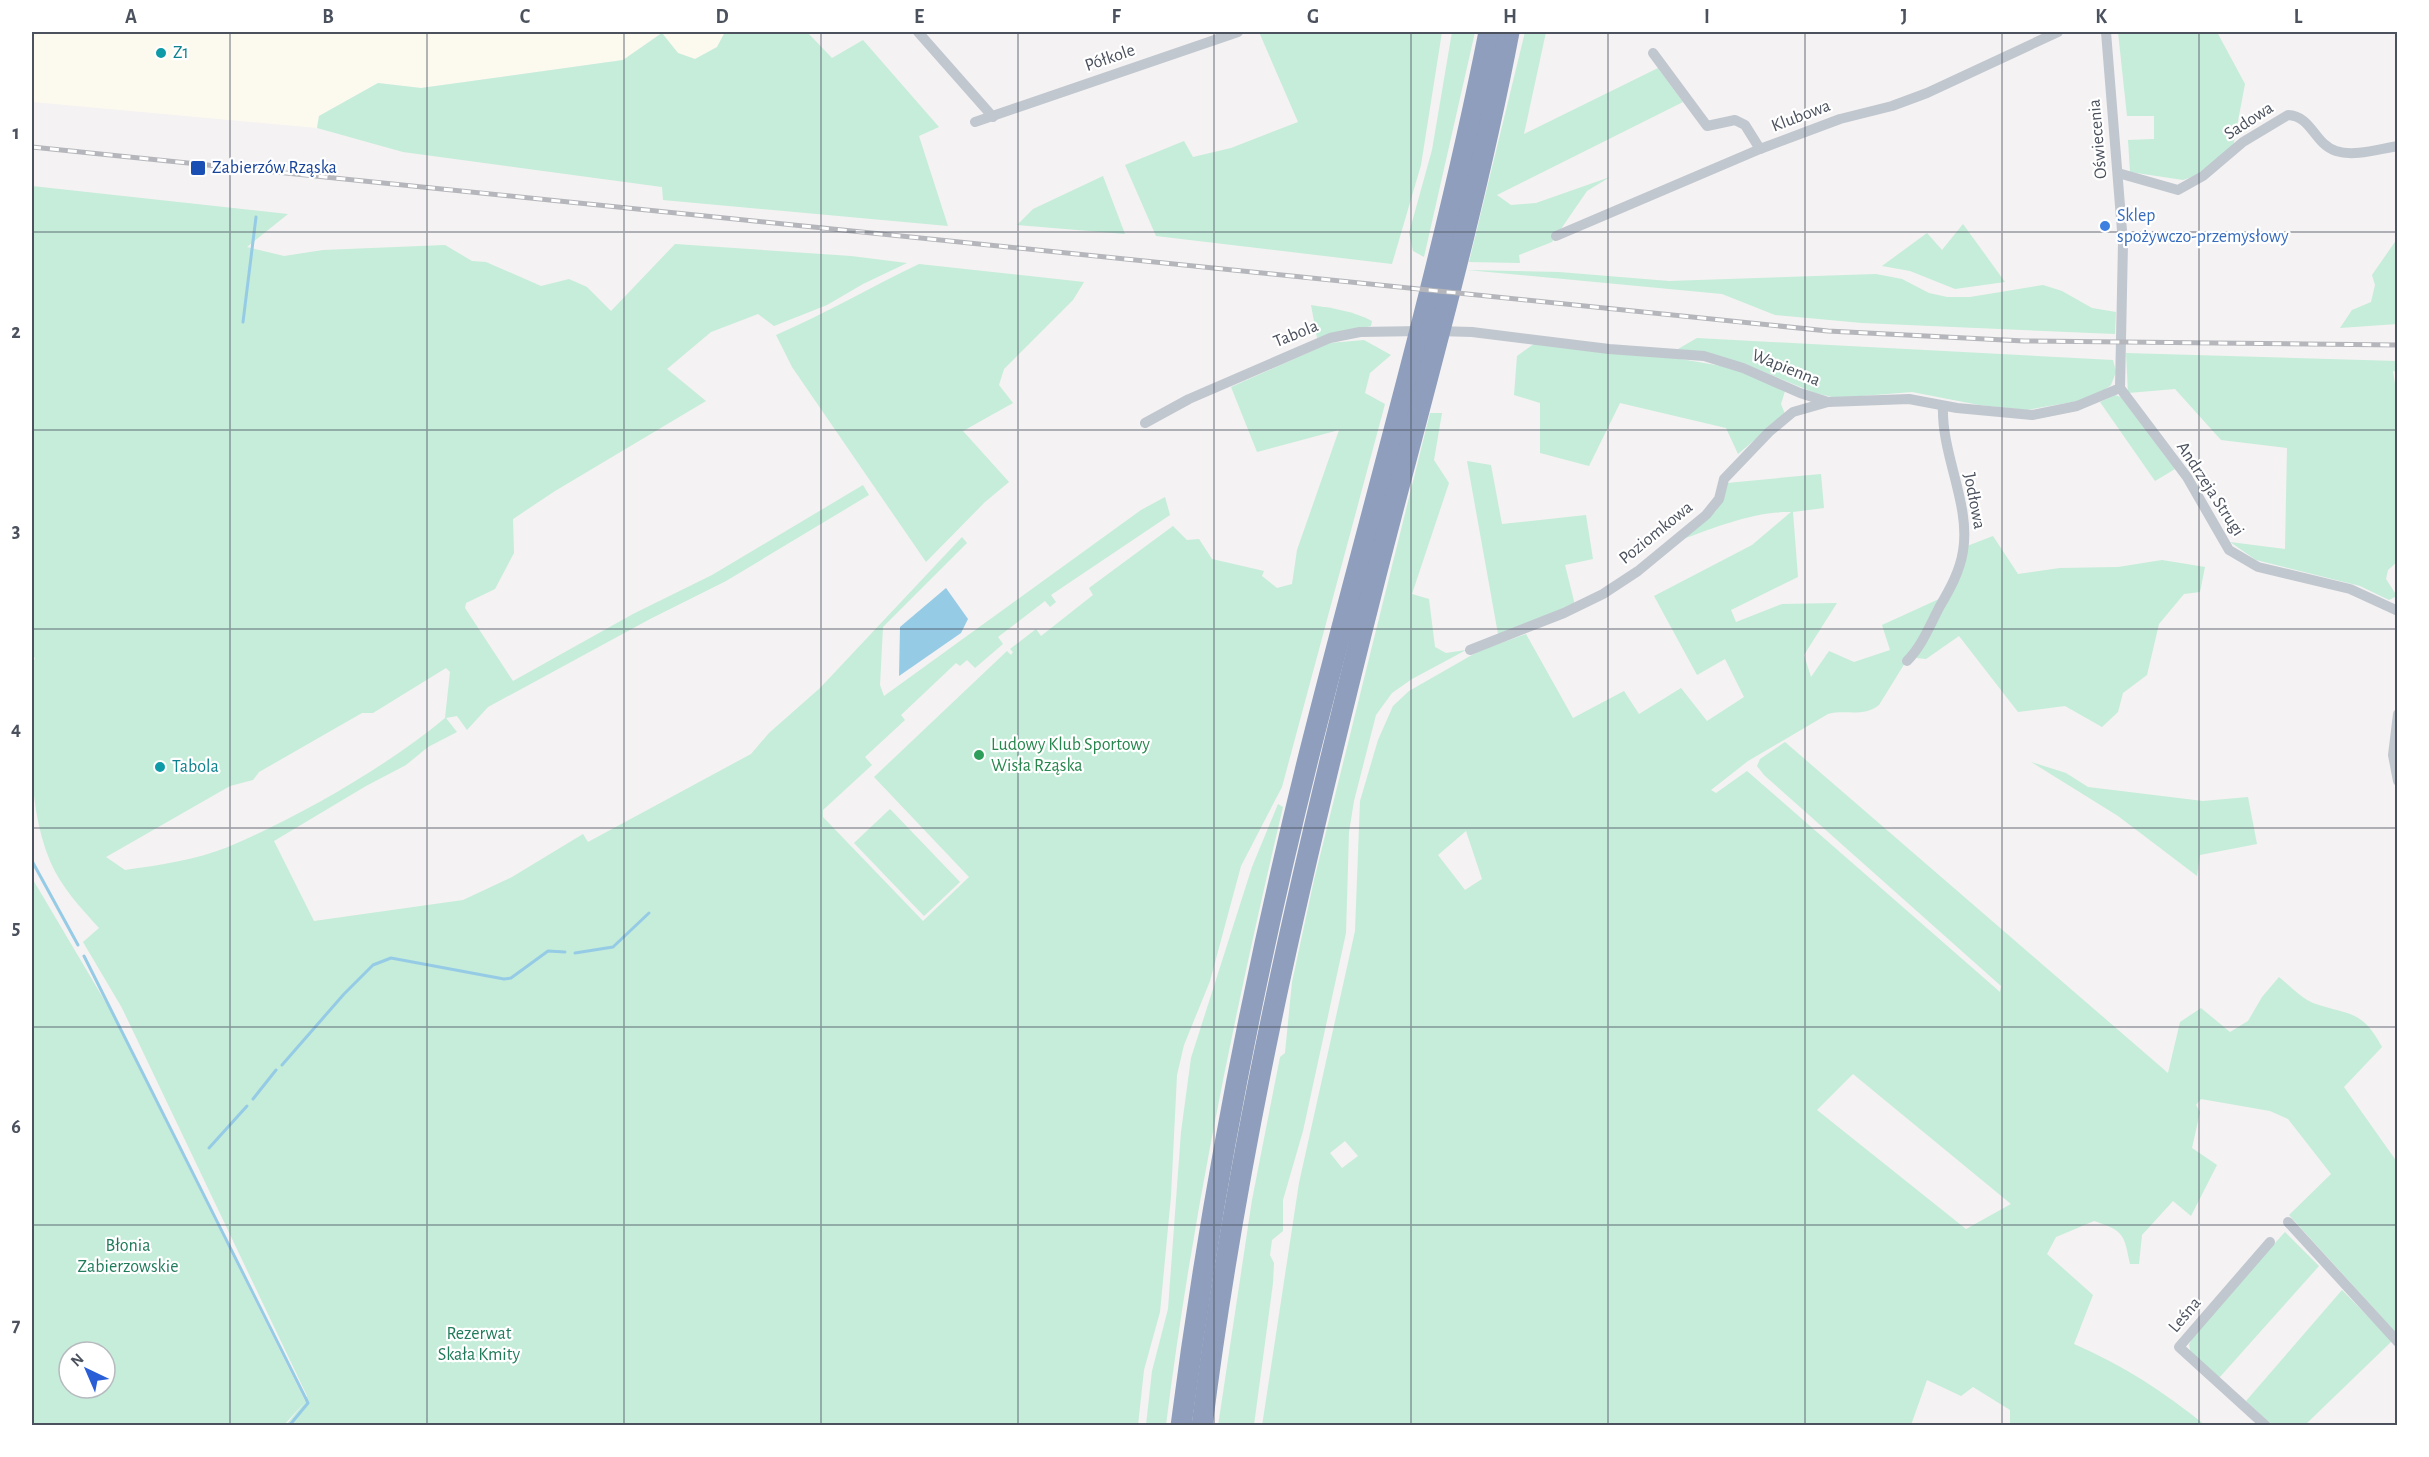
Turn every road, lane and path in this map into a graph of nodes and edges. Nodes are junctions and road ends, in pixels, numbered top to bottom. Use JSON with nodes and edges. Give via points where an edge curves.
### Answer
{"nodes":[{"id":1,"x":918,"y":32,"type":"edge"},
{"id":2,"x":1238,"y":32,"type":"edge"},
{"id":3,"x":1489,"y":32,"type":"edge"},
{"id":4,"x":1509,"y":32,"type":"edge"},
{"id":5,"x":2030,"y":32,"type":"edge"},
{"id":6,"x":2058,"y":32,"type":"edge"},
{"id":7,"x":2106,"y":32,"type":"edge"},
{"id":8,"x":2029,"y":45,"type":"junction"},
{"id":9,"x":1653,"y":53,"type":"dead end"},
{"id":10,"x":993,"y":117,"type":"junction"},
{"id":11,"x":975,"y":122,"type":"dead end"},
{"id":12,"x":2397,"y":146,"type":"edge"},
{"id":13,"x":1760,"y":149,"type":"junction"},
{"id":14,"x":2118,"y":173,"type":"junction"},
{"id":15,"x":1556,"y":236,"type":"dead end"},
{"id":16,"x":1450,"y":247,"type":"junction"},
{"id":17,"x":1472,"y":332,"type":"joint"},
{"id":18,"x":2120,"y":388,"type":"junction"},
{"id":19,"x":1792,"y":390,"type":"junction"},
{"id":20,"x":1412,"y":398,"type":"junction"},
{"id":21,"x":1828,"y":402,"type":"junction"},
{"id":22,"x":1943,"y":406,"type":"junction"},
{"id":23,"x":1792,"y":412,"type":"junction"},
{"id":24,"x":1145,"y":423,"type":"dead end"},
{"id":25,"x":2397,"y":611,"type":"edge"},
{"id":26,"x":1470,"y":650,"type":"dead end"},
{"id":27,"x":1907,"y":661,"type":"dead end"},
{"id":28,"x":2397,"y":714,"type":"edge"},
{"id":29,"x":2397,"y":781,"type":"edge"},
{"id":30,"x":2288,"y":1222,"type":"dead end"},
{"id":31,"x":2270,"y":1242,"type":"dead end"},
{"id":32,"x":2397,"y":1342,"type":"edge"},
{"id":33,"x":1180,"y":1425,"type":"edge"},
{"id":34,"x":1202,"y":1425,"type":"edge"},
{"id":35,"x":2266,"y":1425,"type":"edge"}],
"edges":[{"from":1,"to":10,"type":"street"},
{"from":2,"to":10,"type":"street","name":"Półkole"},
{"from":3,"to":16,"type":"highway"},
{"from":4,"to":16,"type":"highway"},
{"from":5,"to":8,"type":"street"},
{"from":6,"to":8,"type":"street","name":"Klubowa"},
{"from":7,"to":14,"type":"street","name":"Oświecenia"},
{"from":8,"to":13,"type":"street","name":"Klubowa","via":[[1928,93],[1840,119]]},
{"from":9,"to":13,"type":"street","via":[[1707,126],[1736,120],[1745,125]]},
{"from":10,"to":11,"type":"street","name":"Półkole"},
{"from":12,"to":14,"type":"street","name":"Sadowa","via":[[2364,152],[2335,151],[2320,140],[2304,119],[2288,116],[2243,142],[2203,176],[2178,190]]},
{"from":13,"to":15,"type":"street","name":"Klubowa"},
{"from":14,"to":18,"type":"street","name":"Oświecenia","via":[[2123,243]]},
{"from":16,"to":20,"type":"highway"},
{"from":17,"to":19,"type":"street","name":"Wapienna","via":[[1704,356]]},
{"from":17,"to":24,"type":"street","name":"Tabola","via":[[1360,332],[1330,338]]},
{"from":18,"to":22,"type":"street","name":"Wapienna","via":[[2077,406],[2032,415]]},
{"from":18,"to":25,"type":"street","name":"Andrzeja Strugi","via":[[2187,477],[2229,550],[2258,567],[2350,589]]},
{"from":19,"to":21,"type":"street","name":"Wapienna"},
{"from":19,"to":23,"type":"street"},
{"from":20,"to":33,"type":"highway","via":[[1307,766],[1264,947],[1209,1234]]},
{"from":20,"to":34,"type":"highway","via":[[1285,948],[1231,1226]]},
{"from":21,"to":22,"type":"street","name":"Wapienna","via":[[1909,399]]},
{"from":21,"to":23,"type":"street","name":"Poziomkowa"},
{"from":22,"to":27,"type":"street","name":"Jodłowa","via":[[1942,425],[1958,494],[1963,551],[1954,581]]},
{"from":23,"to":26,"type":"street","name":"Poziomkowa","via":[[1741,458],[1706,515],[1638,571],[1564,613]]},
{"from":28,"to":29,"type":"street","via":[[2393,755]]},
{"from":30,"to":32,"type":"street"},
{"from":31,"to":35,"type":"street","name":"Leśna","via":[[2179,1347]]}]}
